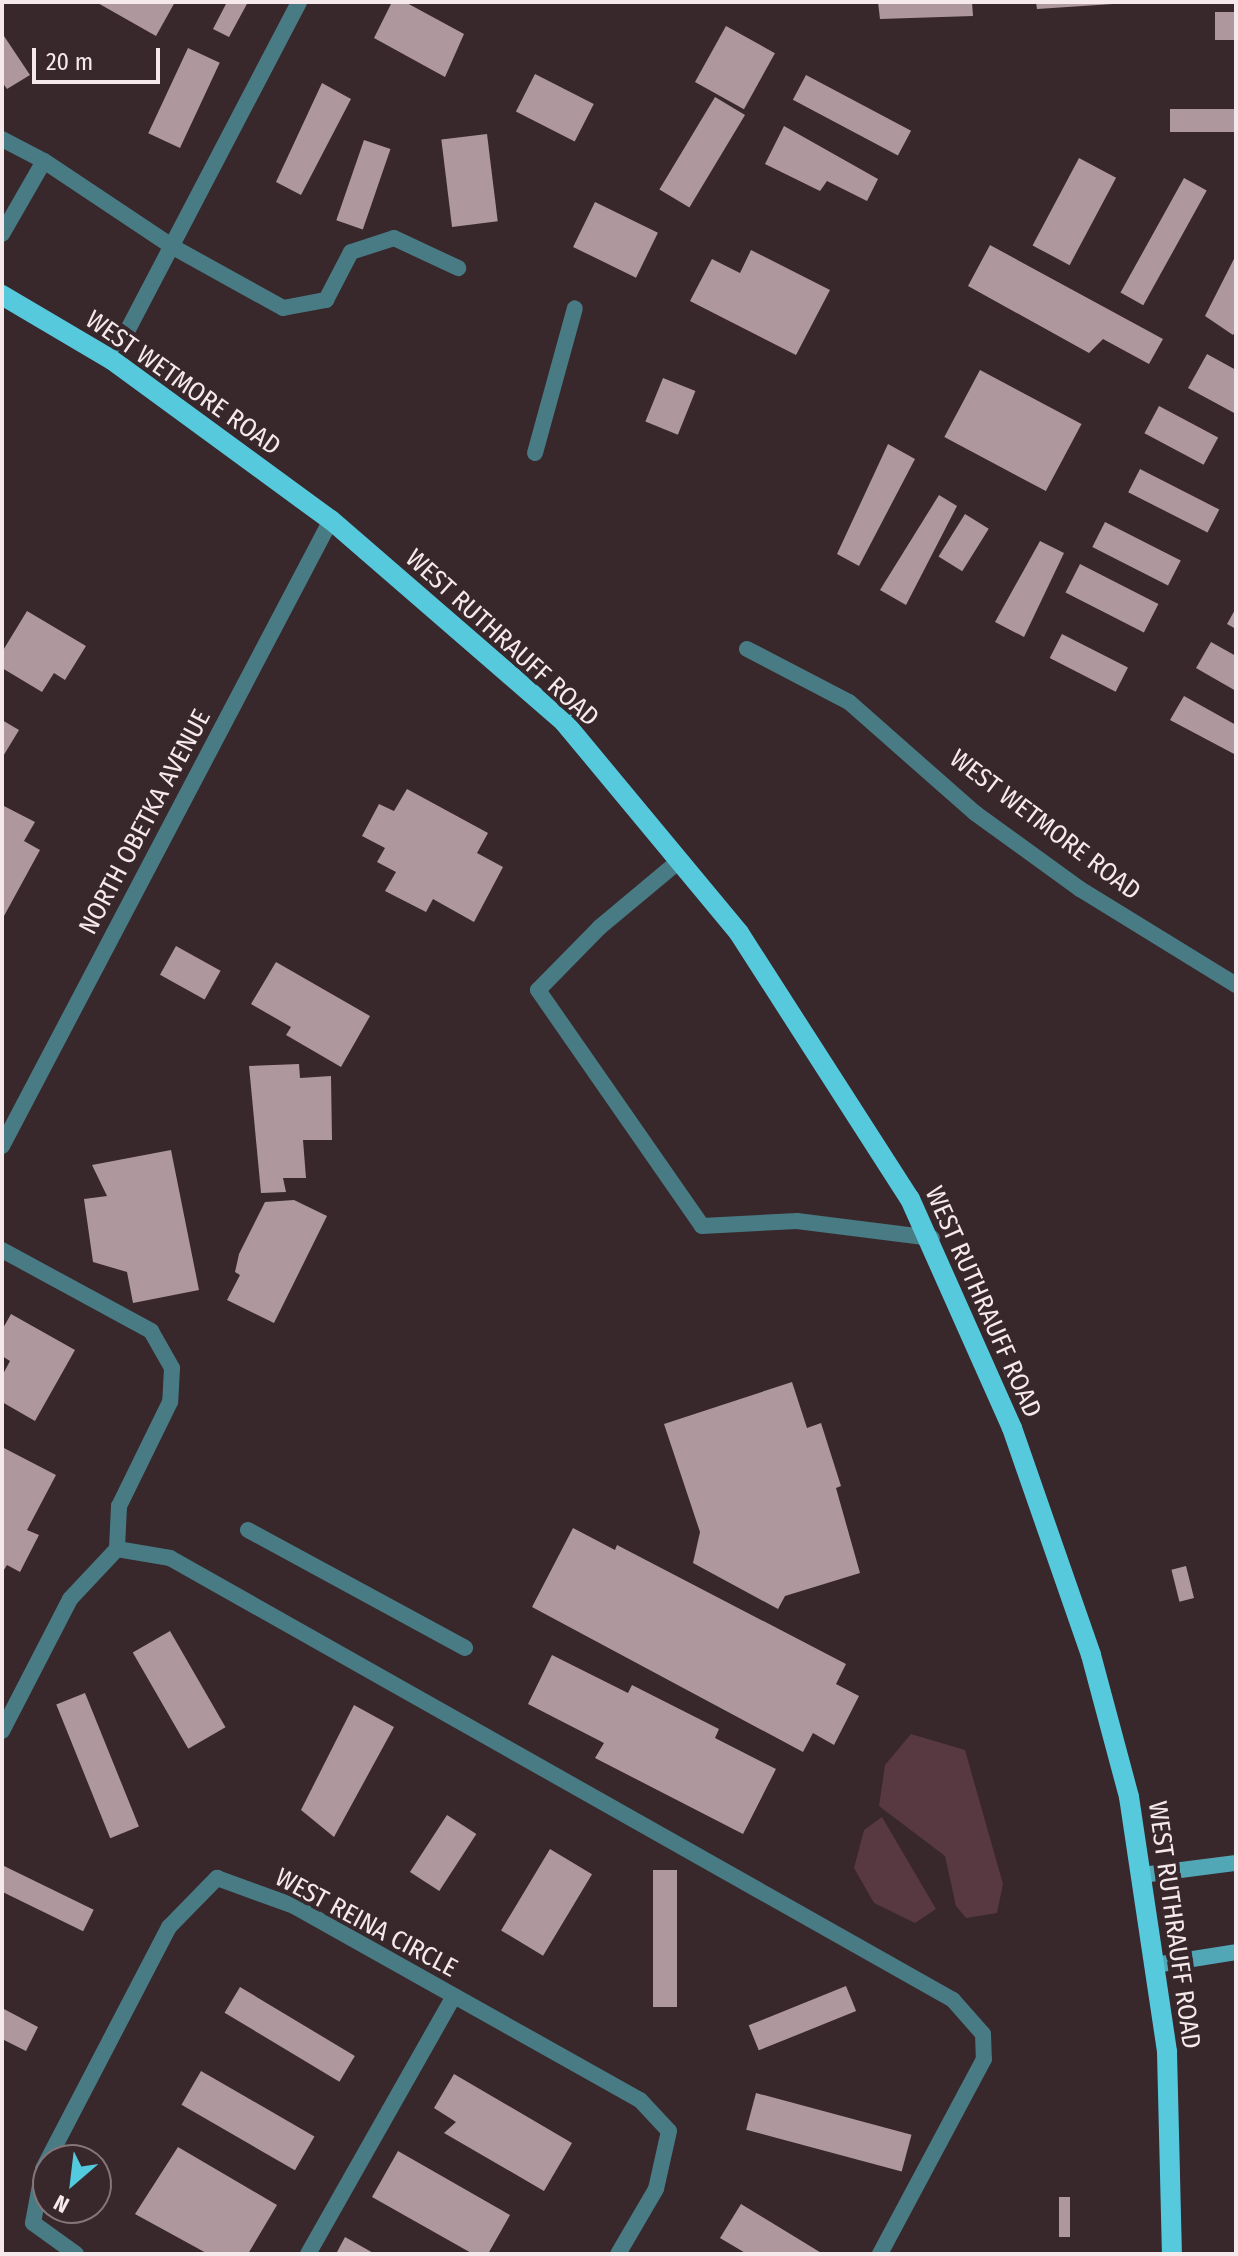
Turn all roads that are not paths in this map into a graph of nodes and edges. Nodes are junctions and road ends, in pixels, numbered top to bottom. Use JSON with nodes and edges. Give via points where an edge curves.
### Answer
{"nodes":[{"id":1,"x":299,"y":2,"type":"edge"},
{"id":2,"x":2,"y":139,"type":"edge"},
{"id":3,"x":44,"y":161,"type":"junction"},
{"id":4,"x":2,"y":234,"type":"edge"},
{"id":5,"x":173,"y":247,"type":"junction"},
{"id":6,"x":458,"y":268,"type":"dead end"},
{"id":7,"x":2,"y":295,"type":"edge"},
{"id":8,"x":575,"y":308,"type":"dead end"},
{"id":9,"x":112,"y":360,"type":"junction"},
{"id":10,"x":535,"y":453,"type":"dead end"},
{"id":11,"x":331,"y":520,"type":"junction"},
{"id":12,"x":747,"y":649,"type":"dead end"},
{"id":13,"x":679,"y":861,"type":"junction"},
{"id":14,"x":1236,"y":985,"type":"edge"},
{"id":15,"x":2,"y":1146,"type":"edge"},
{"id":16,"x":932,"y":1238,"type":"junction"},
{"id":17,"x":2,"y":1250,"type":"edge"},
{"id":18,"x":248,"y":1530,"type":"dead end"},
{"id":19,"x":117,"y":1549,"type":"junction"},
{"id":20,"x":465,"y":1648,"type":"dead end"},
{"id":21,"x":2,"y":1731,"type":"edge"},
{"id":22,"x":1236,"y":1863,"type":"edge"},
{"id":23,"x":1142,"y":1875,"type":"junction"},
{"id":24,"x":1236,"y":1952,"type":"edge"},
{"id":25,"x":1155,"y":1965,"type":"junction"},
{"id":26,"x":454,"y":1996,"type":"junction"},
{"id":27,"x":76,"y":2254,"type":"edge"},
{"id":28,"x":308,"y":2254,"type":"edge"},
{"id":29,"x":618,"y":2254,"type":"edge"},
{"id":30,"x":880,"y":2254,"type":"edge"},
{"id":31,"x":1172,"y":2254,"type":"edge"}],
"edges":[{"from":1,"to":5,"type":"street"},
{"from":2,"to":3,"type":"street"},
{"from":3,"to":4,"type":"street"},
{"from":3,"to":5,"type":"street"},
{"from":5,"to":6,"type":"street","via":[[283,308],[326,300],[351,252],[394,238]]},
{"from":5,"to":9,"type":"street"},
{"from":7,"to":9,"type":"main road","name":"WEST WETMORE ROAD"},
{"from":8,"to":10,"type":"street"},
{"from":9,"to":11,"type":"main road","name":"WEST WETMORE ROAD"},
{"from":11,"to":13,"type":"main road","name":"WEST RUTHRAUFF ROAD","via":[[564,722]]},
{"from":11,"to":15,"type":"street","name":"NORTH OBETKA AVENUE"},
{"from":12,"to":14,"type":"street","name":"WEST WETMORE ROAD","via":[[849,702],[975,813],[1080,889]]},
{"from":13,"to":16,"type":"main road","name":"WEST RUTHRAUFF ROAD","via":[[739,933]]},
{"from":13,"to":16,"type":"street","via":[[599,928],[538,990],[702,1226],[797,1221]]},
{"from":16,"to":23,"type":"main road","name":"WEST RUTHRAUFF ROAD","via":[[1012,1428],[1091,1655],[1135,1818]]},
{"from":17,"to":19,"type":"street","via":[[151,1331],[172,1368],[170,1402],[119,1506]]},
{"from":18,"to":20,"type":"street"},
{"from":19,"to":21,"type":"street","via":[[70,1599]]},
{"from":19,"to":30,"type":"street","via":[[170,1558],[953,2000],[983,2034],[984,2059]]},
{"from":22,"to":23,"type":"street"},
{"from":23,"to":25,"type":"main road","name":"WEST RUTHRAUFF ROAD"},
{"from":24,"to":25,"type":"street"},
{"from":25,"to":31,"type":"main road","name":"WEST RUTHRAUFF ROAD","via":[[1167,2052]]},
{"from":26,"to":27,"type":"street","name":"WEST REINA CIRCLE","via":[[294,1906],[217,1878],[169,1927],[43,2169],[33,2223]]},
{"from":26,"to":28,"type":"street"},
{"from":26,"to":29,"type":"street","name":"WEST REINA CIRCLE","via":[[640,2100],[669,2131],[656,2189]]}]}
